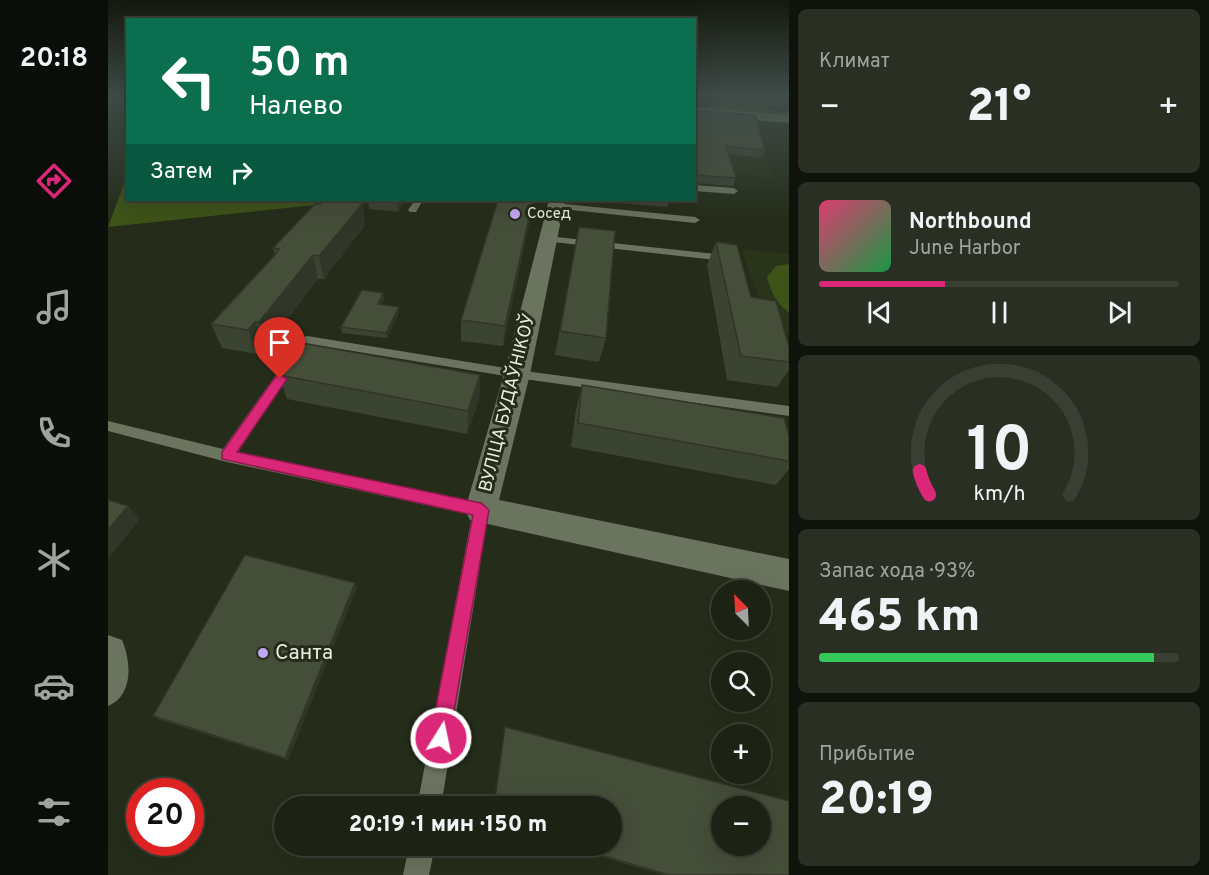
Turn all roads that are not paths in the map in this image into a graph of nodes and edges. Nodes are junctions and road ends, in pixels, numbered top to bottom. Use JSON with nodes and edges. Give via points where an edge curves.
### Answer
{"nodes":[{"id":1,"x":696,"y":188,"type":"edge"},
{"id":2,"x":734,"y":191,"type":"edge"},
{"id":3,"x":418,"y":201,"type":"edge"},
{"id":4,"x":556,"y":203,"type":"edge"},
{"id":5,"x":413,"y":210,"type":"dead end"},
{"id":6,"x":695,"y":220,"type":"dead end"},
{"id":7,"x":547,"y":239,"type":"junction"},
{"id":8,"x":725,"y":258,"type":"edge"},
{"id":9,"x":517,"y":374,"type":"junction"},
{"id":10,"x":789,"y":411,"type":"edge"},
{"id":11,"x":108,"y":426,"type":"edge"},
{"id":12,"x":227,"y":456,"type":"junction"},
{"id":13,"x":481,"y":510,"type":"junction"},
{"id":14,"x":789,"y":575,"type":"edge"},
{"id":15,"x":108,"y":645,"type":"edge"},
{"id":16,"x":108,"y":695,"type":"edge"},
{"id":17,"x":431,"y":796,"type":"edge"},
{"id":18,"x":420,"y":856,"type":"edge"},
{"id":19,"x":417,"y":875,"type":"edge"}],
"edges":[{"from":1,"to":2,"type":"lane"},
{"from":3,"to":5,"type":"lane"},
{"from":4,"to":6,"type":"lane"},
{"from":4,"to":7,"type":"street","name":"ВУЛІЦА БУДАЎНІКОЎ"},
{"from":7,"to":8,"type":"lane"},
{"from":7,"to":9,"type":"street","name":"ВУЛІЦА БУДАЎНІКОЎ"},
{"from":9,"to":10,"type":"lane"},
{"from":9,"to":12,"type":"lane","via":[[307,340]]},
{"from":9,"to":13,"type":"street","name":"ВУЛІЦА БУДАЎНІКОЎ"},
{"from":11,"to":12,"type":"lane"},
{"from":12,"to":13,"type":"lane"},
{"from":13,"to":14,"type":"street","name":"ВУЛІЦА БУДАЎНІКОЎ"},
{"from":13,"to":17,"type":"lane"},
{"from":15,"to":16,"type":"lane","via":[[115,647],[120,659],[119,677]]},
{"from":18,"to":19,"type":"lane"}]}
